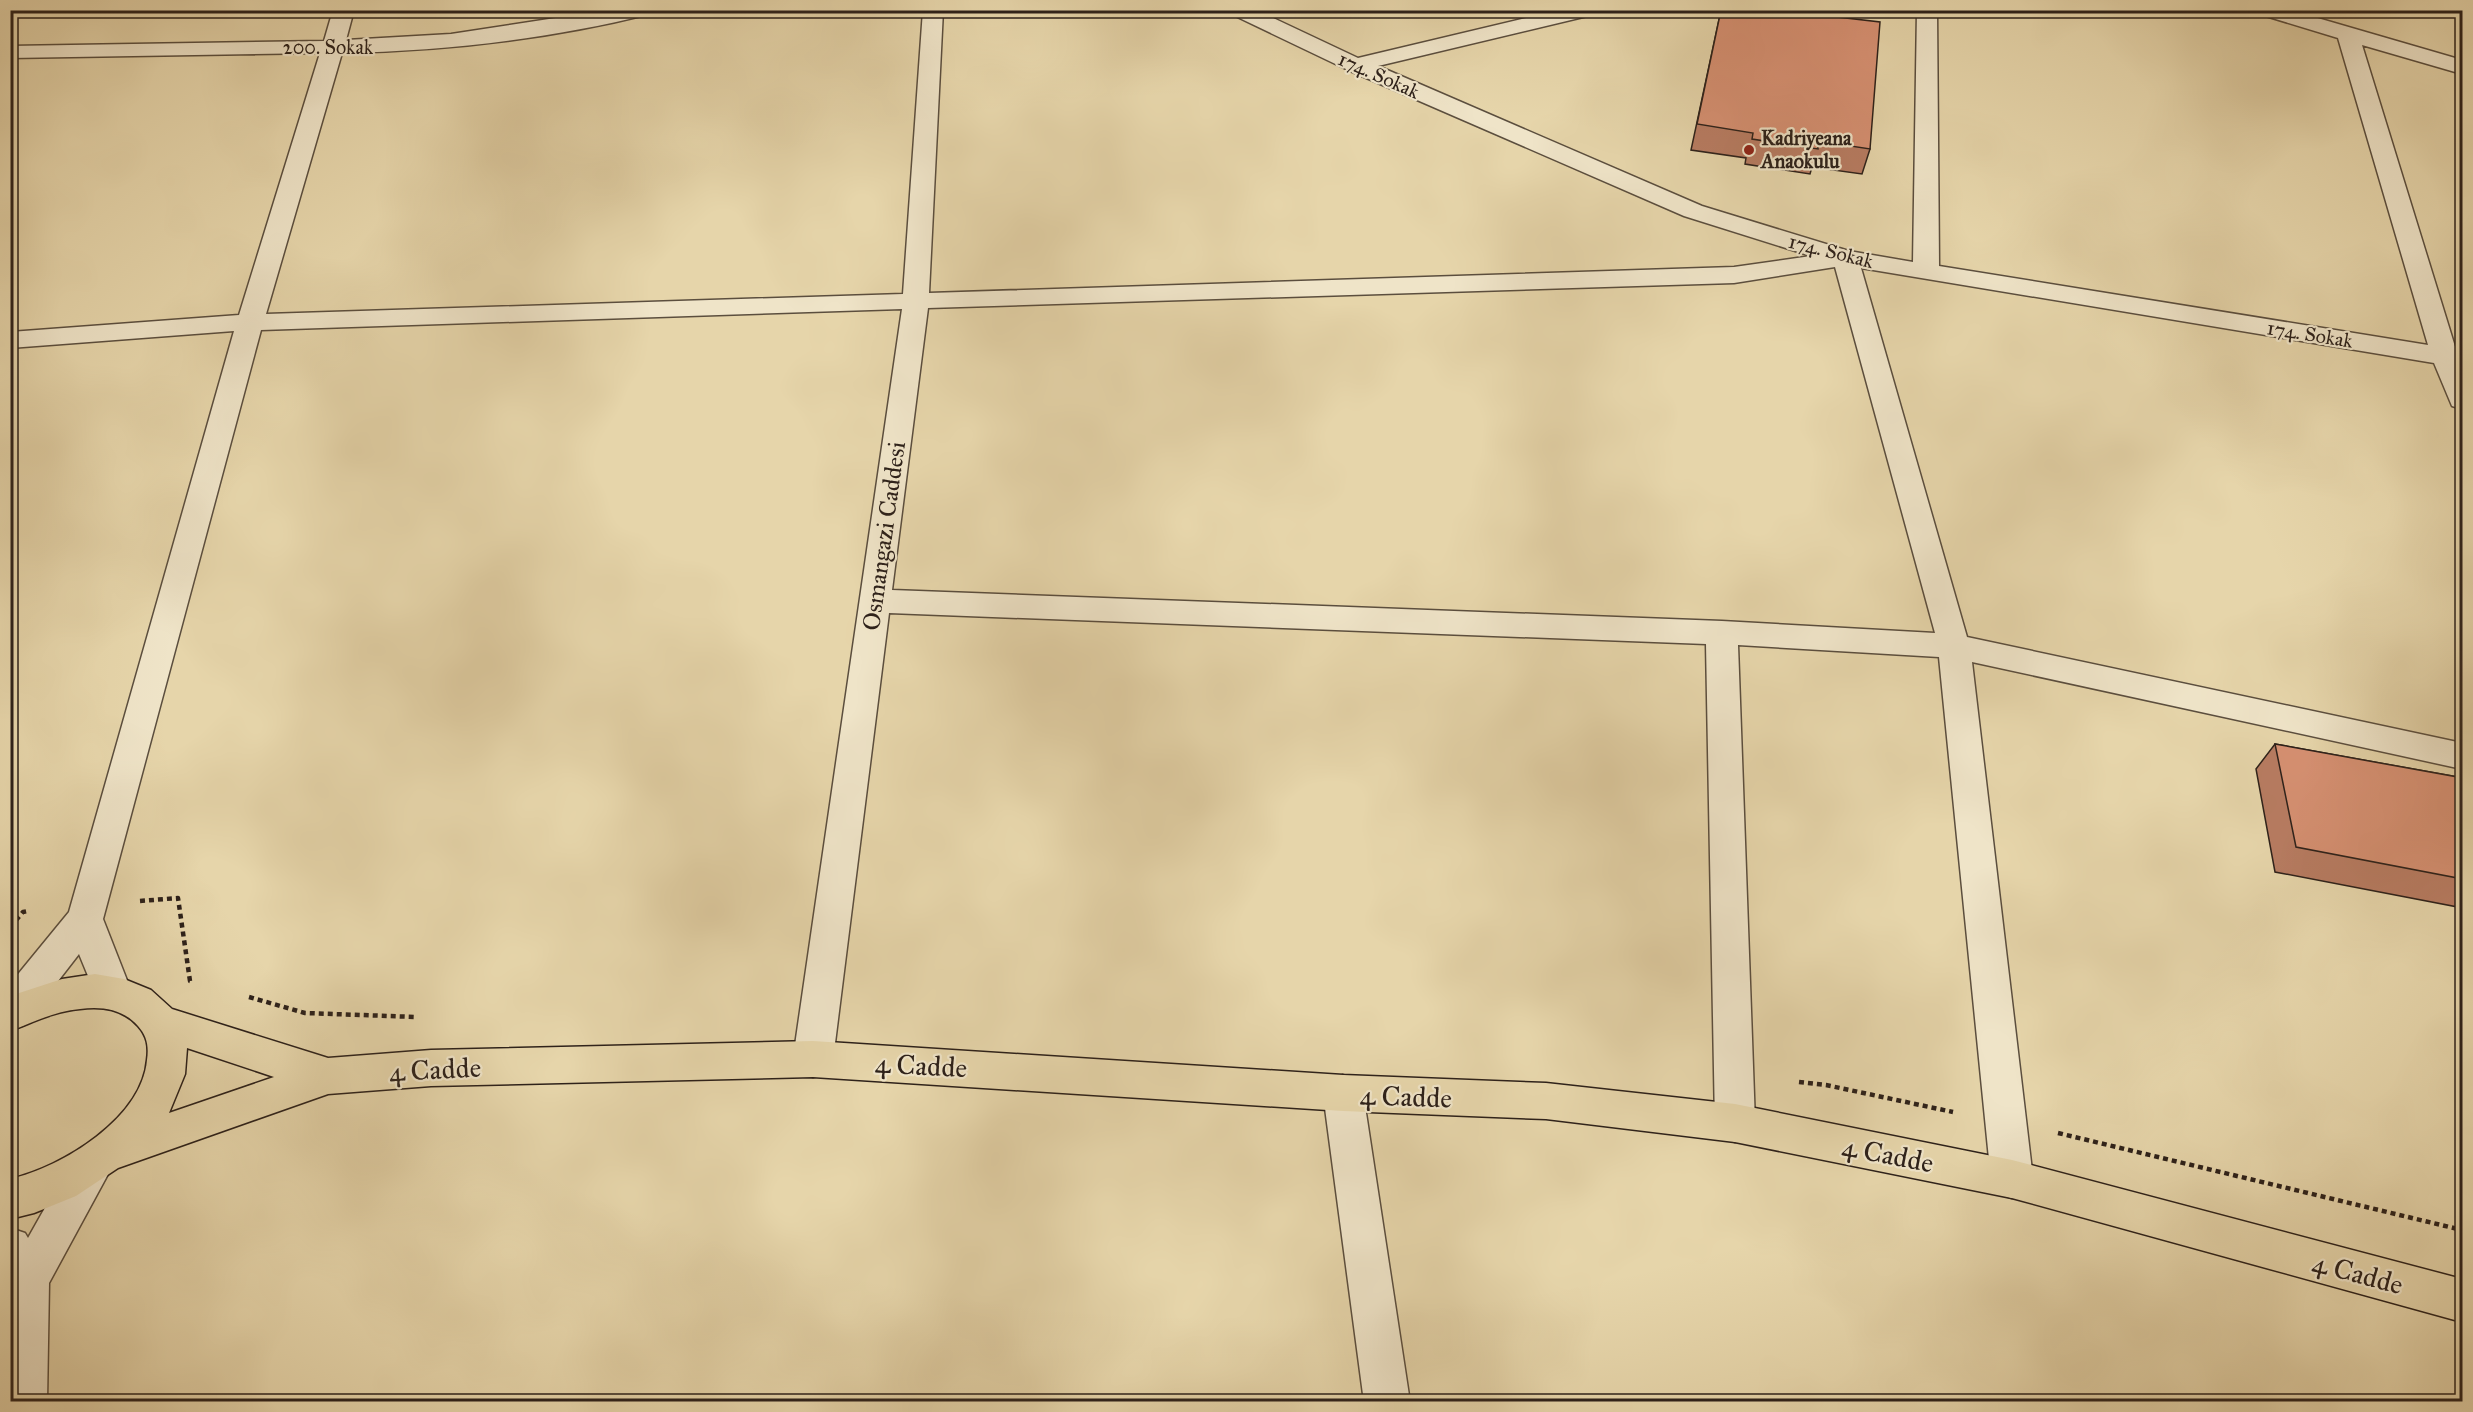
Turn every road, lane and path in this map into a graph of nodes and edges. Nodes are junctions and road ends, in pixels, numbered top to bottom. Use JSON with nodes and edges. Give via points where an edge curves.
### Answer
{"nodes":[{"id":1,"x":344,"y":10,"type":"edge"},
{"id":2,"x":643,"y":10,"type":"edge"},
{"id":3,"x":933,"y":10,"type":"edge"},
{"id":4,"x":1238,"y":10,"type":"edge"},
{"id":5,"x":1589,"y":10,"type":"edge"},
{"id":6,"x":1927,"y":10,"type":"edge"},
{"id":7,"x":2266,"y":10,"type":"edge"},
{"id":8,"x":2333,"y":10,"type":"edge"},
{"id":9,"x":2348,"y":35,"type":"junction"},
{"id":10,"x":332,"y":46,"type":"junction"},
{"id":11,"x":2463,"y":47,"type":"edge"},
{"id":12,"x":10,"y":52,"type":"edge"},
{"id":13,"x":1356,"y":65,"type":"junction"},
{"id":14,"x":2463,"y":67,"type":"edge"},
{"id":15,"x":1845,"y":258,"type":"junction"},
{"id":16,"x":1926,"y":270,"type":"junction"},
{"id":17,"x":916,"y":299,"type":"junction"},
{"id":18,"x":250,"y":322,"type":"junction"},
{"id":19,"x":10,"y":340,"type":"edge"},
{"id":20,"x":2454,"y":358,"type":"edge"},
{"id":21,"x":2463,"y":399,"type":"edge"},
{"id":22,"x":876,"y":601,"type":"junction"},
{"id":23,"x":1722,"y":633,"type":"junction"},
{"id":24,"x":1954,"y":646,"type":"junction"},
{"id":25,"x":2463,"y":756,"type":"edge"},
{"id":26,"x":85,"y":919,"type":"junction"},
{"id":27,"x":113,"y":993,"type":"junction"},
{"id":28,"x":10,"y":1014,"type":"edge"},
{"id":29,"x":161,"y":1023,"type":"junction"},
{"id":30,"x":813,"y":1059,"type":"junction"},
{"id":31,"x":328,"y":1076,"type":"junction"},
{"id":32,"x":1343,"y":1093,"type":"junction"},
{"id":33,"x":1735,"y":1123,"type":"junction"},
{"id":34,"x":101,"y":1158,"type":"junction"},
{"id":35,"x":2012,"y":1179,"type":"junction"},
{"id":36,"x":10,"y":1199,"type":"edge"},
{"id":37,"x":19,"y":1264,"type":"edge"},
{"id":38,"x":2463,"y":1301,"type":"edge"},
{"id":39,"x":24,"y":1401,"type":"edge"},
{"id":40,"x":1387,"y":1401,"type":"edge"}],
"edges":[{"from":1,"to":10,"type":"street"},
{"from":2,"to":10,"type":"street","name":"200. Sokak","via":[[484,39]]},
{"from":3,"to":17,"type":"street","name":"Osmangazi Caddesi"},
{"from":4,"to":13,"type":"street","name":"174. Sokak"},
{"from":5,"to":13,"type":"street"},
{"from":6,"to":16,"type":"street"},
{"from":7,"to":9,"type":"street"},
{"from":8,"to":11,"type":"street"},
{"from":9,"to":14,"type":"street"},
{"from":9,"to":20,"type":"street"},
{"from":10,"to":12,"type":"street","name":"200. Sokak"},
{"from":10,"to":18,"type":"street"},
{"from":13,"to":15,"type":"street","name":"174. Sokak","via":[[1693,211]]},
{"from":15,"to":16,"type":"street","name":"174. Sokak"},
{"from":15,"to":17,"type":"street","via":[[1734,276]]},
{"from":15,"to":24,"type":"street"},
{"from":16,"to":20,"type":"street","name":"174. Sokak"},
{"from":17,"to":18,"type":"street"},
{"from":17,"to":22,"type":"street","name":"Osmangazi Caddesi"},
{"from":18,"to":19,"type":"street"},
{"from":18,"to":26,"type":"street"},
{"from":20,"to":21,"type":"street"},
{"from":22,"to":23,"type":"street"},
{"from":22,"to":30,"type":"street","name":"Osmangazi Caddesi"},
{"from":23,"to":24,"type":"street"},
{"from":23,"to":33,"type":"street"},
{"from":24,"to":25,"type":"street"},
{"from":24,"to":35,"type":"street"},
{"from":26,"to":27,"type":"street"},
{"from":26,"to":28,"type":"street"},
{"from":27,"to":28,"type":"main road","via":[[81,991],[45,999]]},
{"from":27,"to":29,"type":"main road","via":[[142,1003]]},
{"from":29,"to":31,"type":"main road"},
{"from":29,"to":34,"type":"main road","via":[[169,1050],[162,1083],[141,1118]]},
{"from":30,"to":31,"type":"main road","name":"4 Cadde","via":[[431,1068]]},
{"from":30,"to":32,"type":"main road","name":"4 Cadde"},
{"from":31,"to":34,"type":"main road"},
{"from":32,"to":33,"type":"main road","name":"4 Cadde","via":[[1546,1101]]},
{"from":32,"to":40,"type":"street"},
{"from":33,"to":35,"type":"main road","name":"4 Cadde"},
{"from":34,"to":36,"type":"main road","via":[[56,1185]]},
{"from":34,"to":37,"type":"street"},
{"from":35,"to":38,"type":"main road","name":"4 Cadde"},
{"from":37,"to":39,"type":"street"}]}
